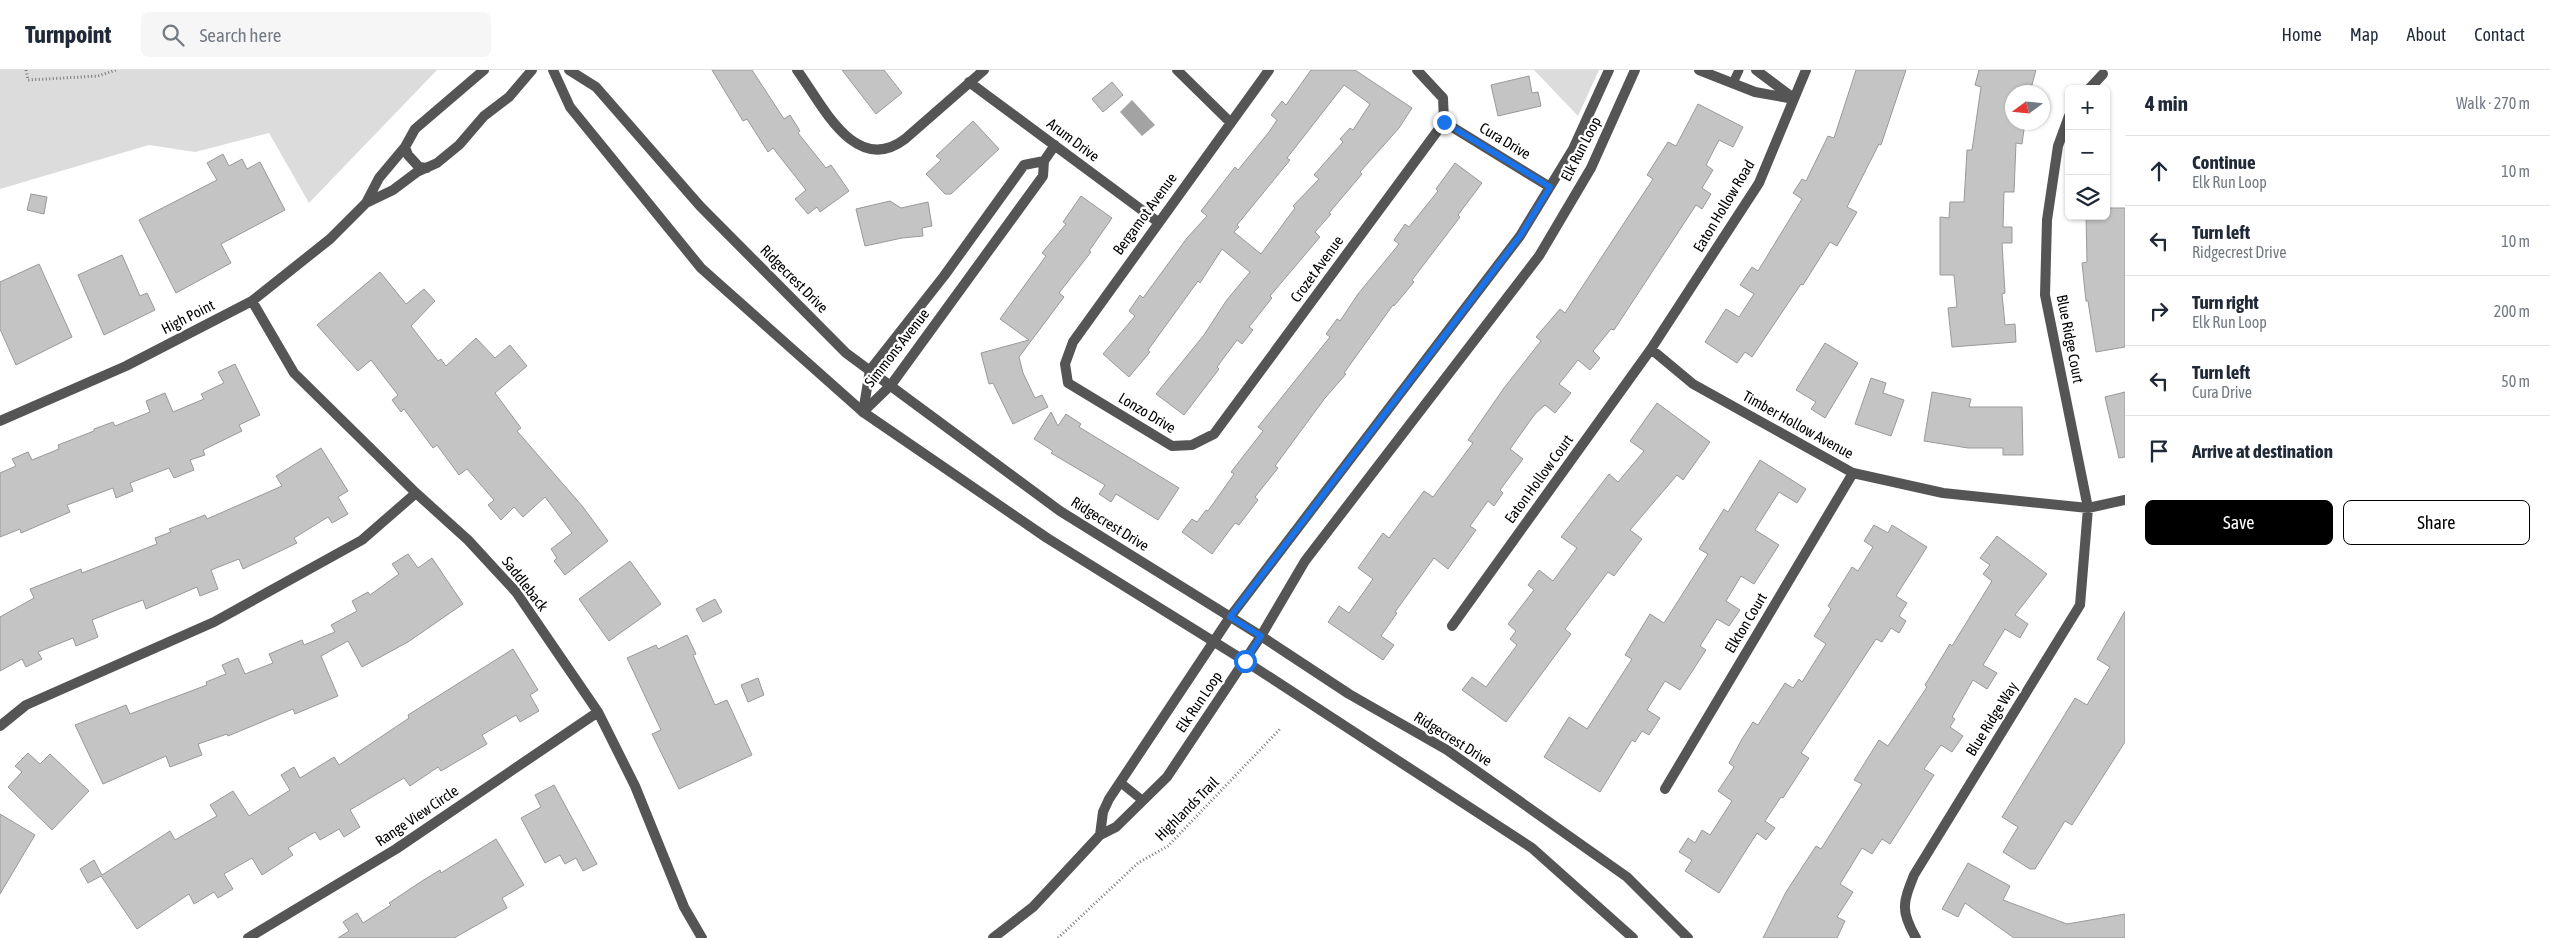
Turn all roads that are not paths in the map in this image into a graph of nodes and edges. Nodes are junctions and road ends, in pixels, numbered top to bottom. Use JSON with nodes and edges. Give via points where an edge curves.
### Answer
{"nodes":[{"id":1,"x":484,"y":70,"type":"edge"},
{"id":2,"x":532,"y":70,"type":"edge"},
{"id":3,"x":553,"y":70,"type":"edge"},
{"id":4,"x":569,"y":70,"type":"edge"},
{"id":5,"x":797,"y":70,"type":"edge"},
{"id":6,"x":984,"y":70,"type":"edge"},
{"id":7,"x":1177,"y":70,"type":"edge"},
{"id":8,"x":1269,"y":70,"type":"edge"},
{"id":9,"x":1417,"y":70,"type":"edge"},
{"id":10,"x":1609,"y":70,"type":"edge"},
{"id":11,"x":1635,"y":70,"type":"edge"},
{"id":12,"x":1699,"y":70,"type":"edge"},
{"id":13,"x":1739,"y":70,"type":"edge"},
{"id":14,"x":1756,"y":70,"type":"edge"},
{"id":15,"x":1806,"y":70,"type":"edge"},
{"id":16,"x":2103,"y":74,"type":"dead end"},
{"id":17,"x":969,"y":82,"type":"junction"},
{"id":18,"x":1733,"y":83,"type":"junction"},
{"id":19,"x":2093,"y":85,"type":"edge"},
{"id":20,"x":1794,"y":99,"type":"junction"},
{"id":21,"x":1230,"y":122,"type":"junction"},
{"id":22,"x":1444,"y":122,"type":"junction"},
{"id":23,"x":2065,"y":127,"type":"edge"},
{"id":24,"x":1055,"y":145,"type":"junction"},
{"id":25,"x":405,"y":147,"type":"junction"},
{"id":26,"x":1044,"y":161,"type":"junction"},
{"id":27,"x":427,"y":168,"type":"junction"},
{"id":28,"x":1550,"y":187,"type":"junction"},
{"id":29,"x":366,"y":203,"type":"junction"},
{"id":30,"x":1158,"y":222,"type":"junction"},
{"id":31,"x":252,"y":301,"type":"junction"},
{"id":32,"x":1650,"y":349,"type":"junction"},
{"id":33,"x":870,"y":370,"type":"junction"},
{"id":34,"x":1068,"y":383,"type":"joint"},
{"id":35,"x":891,"y":385,"type":"junction"},
{"id":36,"x":863,"y":412,"type":"junction"},
{"id":37,"x":0,"y":421,"type":"edge"},
{"id":38,"x":1214,"y":434,"type":"joint"},
{"id":39,"x":1852,"y":473,"type":"junction"},
{"id":40,"x":416,"y":493,"type":"junction"},
{"id":41,"x":2125,"y":500,"type":"edge"},
{"id":42,"x":2088,"y":508,"type":"junction"},
{"id":43,"x":1230,"y":617,"type":"junction"},
{"id":44,"x":1452,"y":626,"type":"dead end"},
{"id":45,"x":1261,"y":636,"type":"junction"},
{"id":46,"x":1213,"y":641,"type":"junction"},
{"id":47,"x":1245,"y":661,"type":"junction"},
{"id":48,"x":598,"y":712,"type":"junction"},
{"id":49,"x":0,"y":726,"type":"edge"},
{"id":50,"x":1121,"y":783,"type":"junction"},
{"id":51,"x":1665,"y":789,"type":"dead end"},
{"id":52,"x":1142,"y":800,"type":"junction"},
{"id":53,"x":1100,"y":835,"type":"junction"},
{"id":54,"x":248,"y":938,"type":"edge"},
{"id":55,"x":702,"y":938,"type":"edge"},
{"id":56,"x":993,"y":938,"type":"edge"},
{"id":57,"x":1633,"y":938,"type":"edge"},
{"id":58,"x":1688,"y":938,"type":"edge"},
{"id":59,"x":1916,"y":938,"type":"edge"}],
"edges":[{"from":1,"to":25,"type":"street","name":"High Point","via":[[415,129]]},
{"from":2,"to":27,"type":"street","name":"High Point","via":[[510,97],[484,116],[459,145]]},
{"from":3,"to":36,"type":"street","via":[[570,107],[701,268]]},
{"from":4,"to":33,"type":"street","name":"Ridgecrest Drive","via":[[596,87],[700,206],[846,353]]},
{"from":5,"to":17,"type":"street","via":[[846,139],[869,150],[896,146]]},
{"from":6,"to":17,"type":"street"},
{"from":7,"to":21,"type":"street"},
{"from":8,"to":21,"type":"street","name":"Bergamot Avenue"},
{"from":9,"to":22,"type":"street","via":[[1442,98]]},
{"from":10,"to":28,"type":"street","name":"Elk Run Loop","via":[[1573,149]]},
{"from":11,"to":45,"type":"street","name":"Elk Run Loop","via":[[1592,168],[1539,256],[1305,561]]},
{"from":12,"to":18,"type":"street"},
{"from":13,"to":18,"type":"lane"},
{"from":14,"to":20,"type":"street"},
{"from":15,"to":20,"type":"street","name":"Eaton Hollow Road"},
{"from":16,"to":19,"type":"street"},
{"from":17,"to":24,"type":"street","name":"Arum Drive"},
{"from":18,"to":20,"type":"street","via":[[1755,92]]},
{"from":20,"to":32,"type":"street","name":"Eaton Hollow Road","via":[[1759,183]]},
{"from":21,"to":30,"type":"street","name":"Bergamot Avenue"},
{"from":22,"to":28,"type":"street","name":"Cura Drive"},
{"from":22,"to":38,"type":"street","name":"Crozet Avenue"},
{"from":23,"to":42,"type":"street","name":"Blue Ridge Court","via":[[2058,146],[2047,220],[2045,295]]},
{"from":24,"to":26,"type":"street","name":"Simmons Avenue"},
{"from":24,"to":30,"type":"street","name":"Arum Drive"},
{"from":25,"to":27,"type":"street","via":[[419,168]]},
{"from":25,"to":29,"type":"street","name":"High Point","via":[[379,178]]},
{"from":26,"to":33,"type":"street","name":"Simmons Avenue","via":[[1024,165],[944,276]]},
{"from":26,"to":35,"type":"street","name":"Simmons Avenue","via":[[1043,176]]},
{"from":27,"to":29,"type":"street","name":"High Point"},
{"from":28,"to":43,"type":"street","name":"Elk Run Loop","via":[[1520,236]]},
{"from":29,"to":31,"type":"street","name":"High Point","via":[[330,239]]},
{"from":30,"to":34,"type":"street","name":"Bergamot Avenue","via":[[1073,342],[1065,364]]},
{"from":31,"to":37,"type":"street","name":"High Point","via":[[126,366]]},
{"from":31,"to":40,"type":"street","name":"Saddleback","via":[[294,373]]},
{"from":32,"to":39,"type":"street","name":"Timber Hollow Avenue","via":[[1693,384]]},
{"from":32,"to":44,"type":"street","name":"Eaton Hollow Court"},
{"from":33,"to":35,"type":"street","name":"Ridgecrest Drive"},
{"from":33,"to":36,"type":"street","name":"Simmons Avenue"},
{"from":34,"to":38,"type":"street","name":"Lonzo Drive","via":[[1172,446],[1192,446]]},
{"from":35,"to":36,"type":"street","name":"Simmons Avenue"},
{"from":35,"to":43,"type":"street","name":"Ridgecrest Drive","via":[[1060,511]]},
{"from":36,"to":46,"type":"street","via":[[1047,538]]},
{"from":39,"to":42,"type":"street","name":"Timber Hollow Avenue","via":[[1943,493]]},
{"from":39,"to":51,"type":"street","name":"Elkton Court"},
{"from":40,"to":48,"type":"street","name":"Saddleback","via":[[468,540],[516,592]]},
{"from":40,"to":49,"type":"street","via":[[362,540],[214,622],[26,704]]},
{"from":41,"to":42,"type":"street","name":"Timber Hollow Avenue"},
{"from":42,"to":59,"type":"street","name":"Blue Ridge Way","via":[[2080,605],[1914,875],[1904,902],[1909,926]]},
{"from":43,"to":45,"type":"street","name":"Ridgecrest Drive"},
{"from":43,"to":46,"type":"street","name":"Elk Run Loop"},
{"from":45,"to":47,"type":"street","name":"Elk Run Loop"},
{"from":45,"to":58,"type":"street","name":"Ridgecrest Drive","via":[[1349,694],[1447,750],[1627,877]]},
{"from":46,"to":47,"type":"street"},
{"from":46,"to":50,"type":"street","name":"Elk Run Loop"},
{"from":47,"to":52,"type":"street","name":"Elk Run Loop","via":[[1167,777]]},
{"from":47,"to":57,"type":"street","via":[[1532,848]]},
{"from":48,"to":54,"type":"street","name":"Range View Circle","via":[[396,848]]},
{"from":48,"to":55,"type":"street","name":"Saddleback","via":[[635,786],[684,907]]},
{"from":50,"to":52,"type":"lane"},
{"from":50,"to":53,"type":"street","name":"Elk Run Loop","via":[[1103,812]]},
{"from":52,"to":53,"type":"street","name":"Elk Run Loop","via":[[1116,827]]},
{"from":53,"to":56,"type":"street","name":"Elk Run Loop","via":[[1033,907]]}]}
